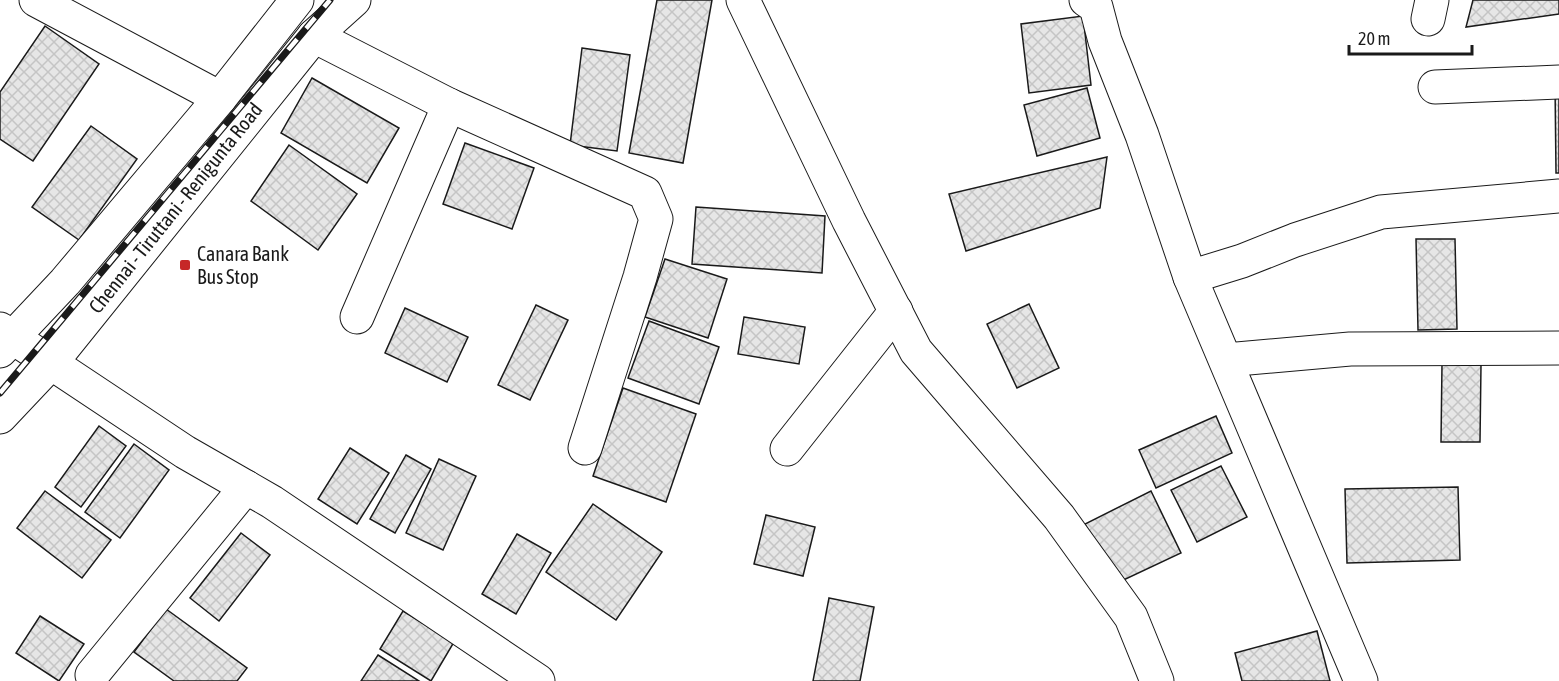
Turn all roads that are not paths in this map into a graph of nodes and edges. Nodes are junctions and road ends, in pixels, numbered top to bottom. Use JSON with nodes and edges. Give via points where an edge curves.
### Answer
{"nodes":[{"id":1,"x":36,"y":0,"type":"edge"},
{"id":2,"x":297,"y":0,"type":"edge"},
{"id":3,"x":354,"y":0,"type":"edge"},
{"id":4,"x":742,"y":0,"type":"edge"},
{"id":5,"x":1086,"y":0,"type":"edge"},
{"id":6,"x":314,"y":36,"type":"junction"},
{"id":7,"x":1559,"y":82,"type":"edge"},
{"id":8,"x":1436,"y":87,"type":"dead end"},
{"id":9,"x":220,"y":98,"type":"junction"},
{"id":10,"x":449,"y":105,"type":"junction"},
{"id":11,"x":1559,"y":196,"type":"edge"},
{"id":12,"x":1190,"y":277,"type":"junction"},
{"id":13,"x":896,"y":310,"type":"junction"},
{"id":14,"x":357,"y":316,"type":"dead end"},
{"id":15,"x":4,"y":339,"type":"edge"},
{"id":16,"x":1559,"y":348,"type":"edge"},
{"id":17,"x":1226,"y":360,"type":"junction"},
{"id":18,"x":51,"y":363,"type":"junction"},
{"id":19,"x":0,"y":417,"type":"edge"},
{"id":20,"x":585,"y":448,"type":"dead end"},
{"id":21,"x":787,"y":449,"type":"dead end"},
{"id":22,"x":246,"y":487,"type":"junction"},
{"id":23,"x":92,"y":675,"type":"dead end"},
{"id":24,"x":538,"y":681,"type":"edge"},
{"id":25,"x":1157,"y":681,"type":"edge"},
{"id":26,"x":1361,"y":681,"type":"edge"}],
"edges":[{"from":1,"to":9,"type":"main road"},
{"from":2,"to":9,"type":"main road","name":"Chennai - Tiruttani - Renigunta Road"},
{"from":3,"to":6,"type":"main road","name":"Chennai - Tiruttani - Renigunta Road"},
{"from":4,"to":13,"type":"main road"},
{"from":5,"to":12,"type":"main road","via":[[1096,7]]},
{"from":6,"to":10,"type":"main road"},
{"from":6,"to":18,"type":"main road","name":"Chennai - Tiruttani - Renigunta Road"},
{"from":7,"to":8,"type":"main road"},
{"from":9,"to":15,"type":"main road","name":"Chennai - Tiruttani - Renigunta Road","via":[[65,282]]},
{"from":10,"to":14,"type":"main road"},
{"from":10,"to":20,"type":"main road","via":[[645,193],[656,219]]},
{"from":11,"to":12,"type":"main road","via":[[1381,212]]},
{"from":12,"to":17,"type":"main road"},
{"from":13,"to":21,"type":"main road"},
{"from":13,"to":25,"type":"main road","via":[[916,351],[1059,517],[1131,617]]},
{"from":15,"to":18,"type":"main road"},
{"from":16,"to":17,"type":"main road","via":[[1350,349]]},
{"from":17,"to":26,"type":"main road"},
{"from":18,"to":19,"type":"main road","name":"Chennai - Tiruttani - Renigunta Road"},
{"from":18,"to":22,"type":"main road","via":[[185,452]]},
{"from":22,"to":23,"type":"main road"},
{"from":22,"to":24,"type":"main road"}]}
